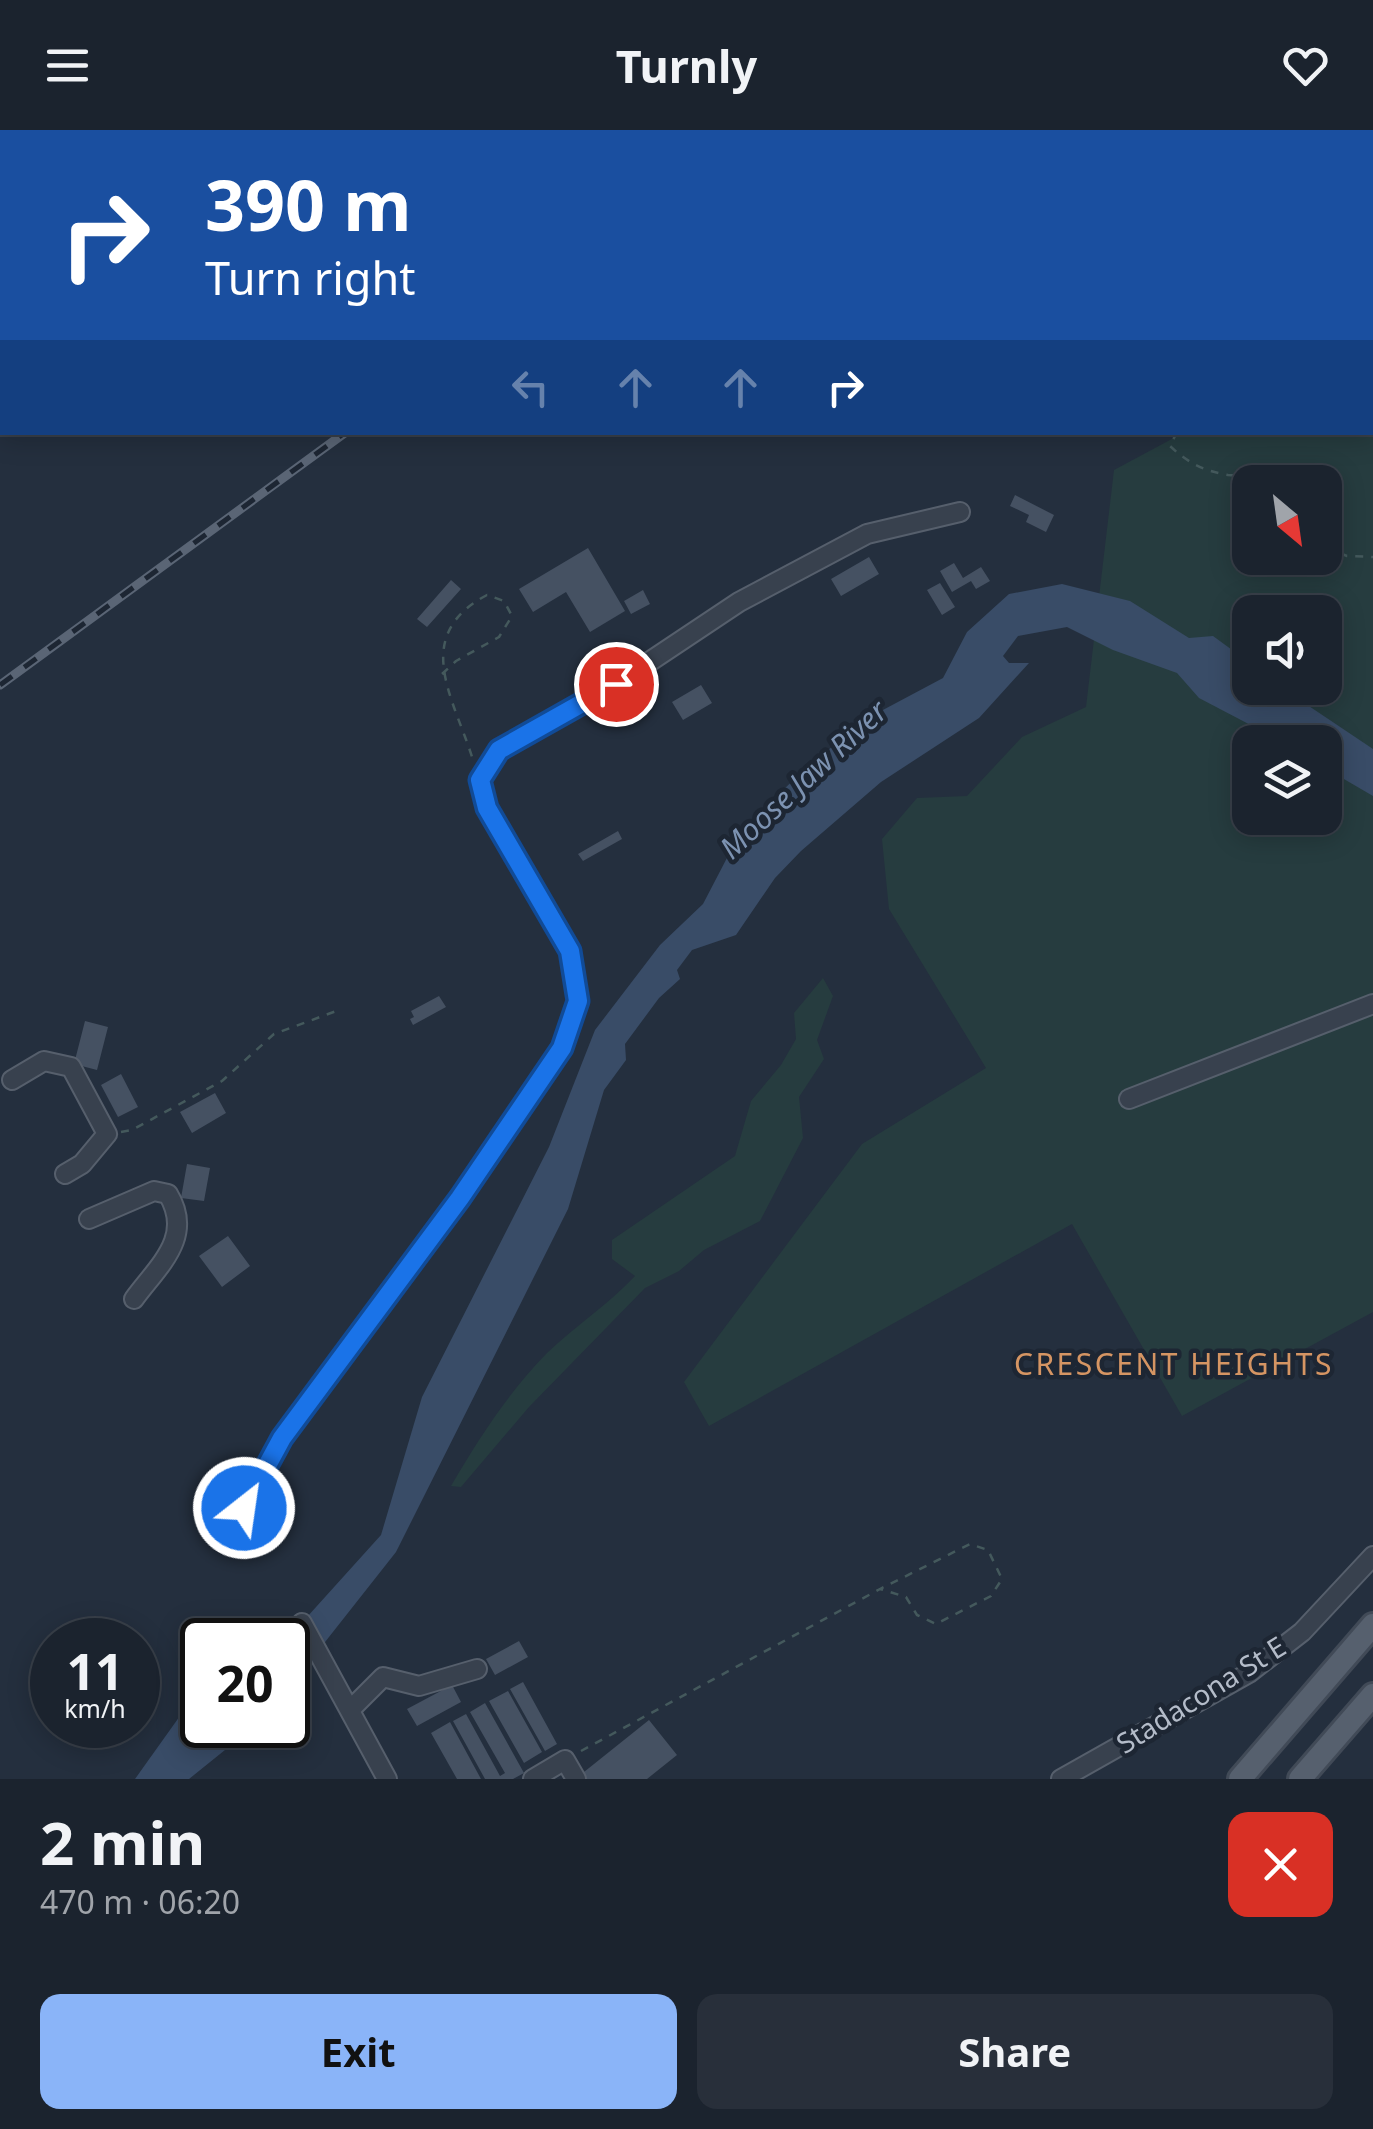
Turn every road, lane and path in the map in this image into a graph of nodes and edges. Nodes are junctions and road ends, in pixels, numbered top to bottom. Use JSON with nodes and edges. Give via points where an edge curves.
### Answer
{"nodes":[{"id":1,"x":1176,"y":435,"type":"edge"},
{"id":2,"x":1232,"y":474,"type":"edge"},
{"id":3,"x":960,"y":512,"type":"dead end"},
{"id":4,"x":1342,"y":554,"type":"edge"},
{"id":5,"x":1373,"y":557,"type":"edge"},
{"id":6,"x":442,"y":674,"type":"junction"},
{"id":7,"x":480,"y":780,"type":"junction"},
{"id":8,"x":1373,"y":1004,"type":"edge"},
{"id":9,"x":339,"y":1010,"type":"dead end"},
{"id":10,"x":12,"y":1080,"type":"dead end"},
{"id":11,"x":1128,"y":1099,"type":"dead end"},
{"id":12,"x":107,"y":1134,"type":"junction"},
{"id":13,"x":65,"y":1174,"type":"dead end"},
{"id":14,"x":89,"y":1219,"type":"dead end"},
{"id":15,"x":134,"y":1299,"type":"dead end"},
{"id":16,"x":244,"y":1508,"type":"dead end"},
{"id":17,"x":1373,"y":1556,"type":"edge"},
{"id":18,"x":880,"y":1589,"type":"junction"},
{"id":19,"x":1373,"y":1625,"type":"edge"},
{"id":20,"x":310,"y":1638,"type":"edge"},
{"id":21,"x":477,"y":1669,"type":"dead end"},
{"id":22,"x":1373,"y":1694,"type":"edge"},
{"id":23,"x":350,"y":1710,"type":"junction"},
{"id":24,"x":565,"y":1760,"type":"junction"},
{"id":25,"x":387,"y":1779,"type":"edge"},
{"id":26,"x":533,"y":1779,"type":"edge"},
{"id":27,"x":576,"y":1779,"type":"edge"},
{"id":28,"x":1061,"y":1779,"type":"edge"},
{"id":29,"x":1240,"y":1779,"type":"edge"},
{"id":30,"x":1300,"y":1779,"type":"edge"}],
"edges":[{"from":1,"to":2,"type":"path","via":[[1170,446],[1189,464]]},
{"from":3,"to":7,"type":"street","via":[[867,534],[739,602],[616,684],[499,750]]},
{"from":4,"to":5,"type":"path"},
{"from":6,"to":6,"type":"path","via":[[445,638],[466,606],[487,595],[504,600],[512,616],[499,637]]},
{"from":6,"to":7,"type":"path"},
{"from":7,"to":16,"type":"street","via":[[487,808],[570,951],[578,1001],[562,1048],[282,1438]]},
{"from":8,"to":11,"type":"street"},
{"from":9,"to":12,"type":"path","via":[[274,1034],[222,1081],[132,1130]]},
{"from":10,"to":12,"type":"street","via":[[44,1062],[71,1068]]},
{"from":12,"to":13,"type":"street"},
{"from":14,"to":15,"type":"street","via":[[154,1190],[168,1194],[176,1208],[180,1230]]},
{"from":17,"to":28,"type":"street","name":"Stadacona St E","via":[[1302,1632],[1249,1672]]},
{"from":18,"to":18,"type":"path","via":[[906,1597],[917,1615],[936,1624],[991,1596],[1002,1579],[988,1550],[970,1544]]},
{"from":18,"to":24,"type":"path"},
{"from":19,"to":29,"type":"main road"},
{"from":20,"to":23,"type":"street"},
{"from":21,"to":23,"type":"street","via":[[419,1686],[383,1677]]},
{"from":22,"to":30,"type":"main road"},
{"from":23,"to":25,"type":"street"},
{"from":24,"to":26,"type":"street"},
{"from":24,"to":27,"type":"street"}]}
